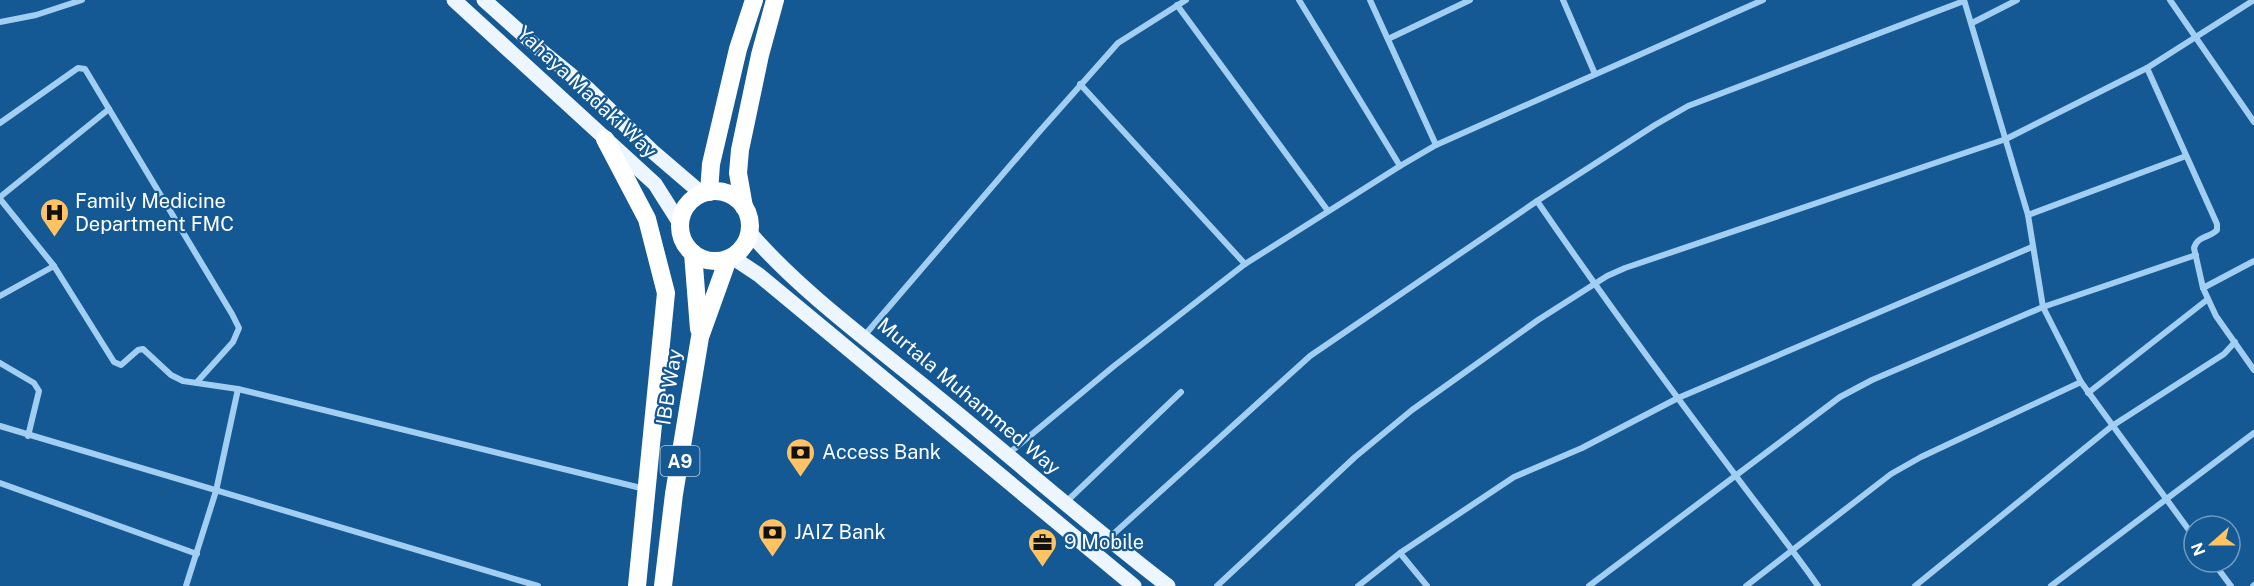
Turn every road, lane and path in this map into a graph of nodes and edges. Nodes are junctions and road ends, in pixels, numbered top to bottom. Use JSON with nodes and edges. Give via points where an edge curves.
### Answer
{"nodes":[{"id":1,"x":82,"y":0,"type":"edge"},
{"id":2,"x":454,"y":0,"type":"edge"},
{"id":3,"x":484,"y":0,"type":"edge"},
{"id":4,"x":754,"y":0,"type":"edge"},
{"id":5,"x":776,"y":0,"type":"edge"},
{"id":6,"x":1186,"y":0,"type":"edge"},
{"id":7,"x":1299,"y":0,"type":"edge"},
{"id":8,"x":1370,"y":0,"type":"edge"},
{"id":9,"x":1470,"y":0,"type":"edge"},
{"id":10,"x":1563,"y":0,"type":"edge"},
{"id":11,"x":1763,"y":0,"type":"edge"},
{"id":12,"x":1964,"y":0,"type":"edge"},
{"id":13,"x":2017,"y":0,"type":"edge"},
{"id":14,"x":2170,"y":0,"type":"edge"},
{"id":15,"x":2254,"y":0,"type":"edge"},
{"id":16,"x":1747,"y":3,"type":"edge"},
{"id":17,"x":1177,"y":5,"type":"junction"},
{"id":18,"x":0,"y":22,"type":"edge"},
{"id":19,"x":1971,"y":23,"type":"junction"},
{"id":20,"x":2197,"y":38,"type":"junction"},
{"id":21,"x":1388,"y":39,"type":"junction"},
{"id":22,"x":2147,"y":68,"type":"junction"},
{"id":23,"x":1595,"y":74,"type":"junction"},
{"id":24,"x":1080,"y":84,"type":"junction"},
{"id":25,"x":109,"y":110,"type":"junction"},
{"id":26,"x":2254,"y":122,"type":"edge"},
{"id":27,"x":0,"y":123,"type":"edge"},
{"id":28,"x":605,"y":139,"type":"junction"},
{"id":29,"x":2006,"y":139,"type":"junction"},
{"id":30,"x":1436,"y":145,"type":"junction"},
{"id":31,"x":2186,"y":156,"type":"junction"},
{"id":32,"x":1400,"y":166,"type":"junction"},
{"id":33,"x":705,"y":192,"type":"junction"},
{"id":34,"x":0,"y":198,"type":"edge"},
{"id":35,"x":1537,"y":201,"type":"junction"},
{"id":36,"x":744,"y":207,"type":"junction"},
{"id":37,"x":1328,"y":211,"type":"junction"},
{"id":38,"x":2028,"y":215,"type":"junction"},
{"id":39,"x":681,"y":225,"type":"junction"},
{"id":40,"x":750,"y":232,"type":"junction"},
{"id":41,"x":2032,"y":247,"type":"junction"},
{"id":42,"x":693,"y":253,"type":"junction"},
{"id":43,"x":2196,"y":255,"type":"junction"},
{"id":44,"x":730,"y":258,"type":"junction"},
{"id":45,"x":2254,"y":261,"type":"edge"},
{"id":46,"x":1245,"y":264,"type":"junction"},
{"id":47,"x":54,"y":266,"type":"junction"},
{"id":48,"x":1595,"y":286,"type":"junction"},
{"id":49,"x":2203,"y":288,"type":"junction"},
{"id":50,"x":0,"y":296,"type":"edge"},
{"id":51,"x":2208,"y":299,"type":"junction"},
{"id":52,"x":2043,"y":307,"type":"junction"},
{"id":53,"x":864,"y":336,"type":"junction"},
{"id":54,"x":700,"y":337,"type":"junction"},
{"id":55,"x":2235,"y":342,"type":"junction"},
{"id":56,"x":0,"y":363,"type":"edge"},
{"id":57,"x":2254,"y":370,"type":"edge"},
{"id":58,"x":197,"y":382,"type":"junction"},
{"id":59,"x":2080,"y":382,"type":"junction"},
{"id":60,"x":238,"y":389,"type":"junction"},
{"id":61,"x":1181,"y":392,"type":"dead end"},
{"id":62,"x":2088,"y":393,"type":"junction"},
{"id":63,"x":1678,"y":398,"type":"junction"},
{"id":64,"x":0,"y":426,"type":"edge"},
{"id":65,"x":2112,"y":426,"type":"junction"},
{"id":66,"x":2254,"y":433,"type":"edge"},
{"id":67,"x":28,"y":436,"type":"junction"},
{"id":68,"x":1008,"y":454,"type":"junction"},
{"id":69,"x":1735,"y":476,"type":"junction"},
{"id":70,"x":0,"y":483,"type":"edge"},
{"id":71,"x":647,"y":489,"type":"junction"},
{"id":72,"x":216,"y":491,"type":"junction"},
{"id":73,"x":2166,"y":501,"type":"junction"},
{"id":74,"x":1065,"y":503,"type":"junction"},
{"id":75,"x":2182,"y":522,"type":"edge"},
{"id":76,"x":1107,"y":540,"type":"junction"},
{"id":77,"x":1794,"y":550,"type":"junction"},
{"id":78,"x":1400,"y":553,"type":"junction"},
{"id":79,"x":197,"y":554,"type":"junction"},
{"id":80,"x":186,"y":586,"type":"edge"},
{"id":81,"x":538,"y":586,"type":"edge"},
{"id":82,"x":637,"y":586,"type":"edge"},
{"id":83,"x":663,"y":586,"type":"edge"},
{"id":84,"x":1134,"y":586,"type":"edge"},
{"id":85,"x":1168,"y":586,"type":"edge"},
{"id":86,"x":1216,"y":586,"type":"edge"},
{"id":87,"x":1358,"y":586,"type":"edge"},
{"id":88,"x":1427,"y":586,"type":"edge"},
{"id":89,"x":1589,"y":586,"type":"edge"},
{"id":90,"x":1746,"y":586,"type":"edge"},
{"id":91,"x":1818,"y":586,"type":"edge"},
{"id":92,"x":1914,"y":586,"type":"edge"},
{"id":93,"x":2051,"y":586,"type":"edge"}],
"edges":[{"from":1,"to":18,"type":"street"},
{"from":2,"to":28,"type":"main road","name":"Yahaya Madaki Way"},
{"from":3,"to":33,"type":"main road","name":"Yahaya Madaki Way","via":[[587,88],[652,151]]},
{"from":4,"to":33,"type":"highway","via":[[738,49]]},
{"from":5,"to":36,"type":"highway","via":[[740,150],[738,173]]},
{"from":6,"to":17,"type":"street"},
{"from":7,"to":32,"type":"street"},
{"from":8,"to":21,"type":"street"},
{"from":9,"to":21,"type":"street"},
{"from":10,"to":23,"type":"street"},
{"from":11,"to":16,"type":"street"},
{"from":12,"to":19,"type":"street"},
{"from":12,"to":35,"type":"street","via":[[1689,106]]},
{"from":13,"to":19,"type":"street"},
{"from":14,"to":20,"type":"street"},
{"from":15,"to":20,"type":"street"},
{"from":16,"to":23,"type":"street"},
{"from":17,"to":24,"type":"street","via":[[1118,43]]},
{"from":17,"to":37,"type":"street"},
{"from":19,"to":29,"type":"street"},
{"from":20,"to":22,"type":"street"},
{"from":20,"to":26,"type":"street"},
{"from":21,"to":30,"type":"street"},
{"from":22,"to":29,"type":"street"},
{"from":22,"to":31,"type":"street"},
{"from":23,"to":30,"type":"street"},
{"from":24,"to":46,"type":"street"},
{"from":24,"to":53,"type":"street"},
{"from":25,"to":27,"type":"street","via":[[82,67]]},
{"from":25,"to":34,"type":"street"},
{"from":25,"to":58,"type":"street","via":[[239,328],[232,342]]},
{"from":28,"to":39,"type":"main road","name":"Yahaya Madaki Way","via":[[655,184]]},
{"from":28,"to":71,"type":"highway","via":[[647,219],[666,293]]},
{"from":29,"to":38,"type":"street"},
{"from":29,"to":48,"type":"street","via":[[1625,268]]},
{"from":30,"to":32,"type":"street"},
{"from":31,"to":38,"type":"street"},
{"from":31,"to":43,"type":"street","via":[[2217,230],[2196,242]]},
{"from":32,"to":37,"type":"street"},
{"from":33,"to":36,"type":"highway","via":[[730,195]]},
{"from":33,"to":39,"type":"highway","via":[[689,203]]},
{"from":34,"to":47,"type":"street"},
{"from":35,"to":48,"type":"street"},
{"from":35,"to":76,"type":"street","via":[[1310,356]]},
{"from":36,"to":40,"type":"highway","via":[[750,219]]},
{"from":37,"to":46,"type":"street"},
{"from":38,"to":41,"type":"street"},
{"from":39,"to":42,"type":"highway","number":"A9","via":[[685,244]]},
{"from":40,"to":44,"type":"highway","number":"A9","via":[[741,251]]},
{"from":40,"to":53,"type":"main road","name":"Murtala Muhammed Way","via":[[786,270]]},
{"from":41,"to":52,"type":"street"},
{"from":41,"to":63,"type":"street"},
{"from":42,"to":44,"type":"highway","via":[[716,262]]},
{"from":42,"to":54,"type":"highway","name":"IBB Way","number":"A9"},
{"from":43,"to":49,"type":"street"},
{"from":43,"to":52,"type":"street"},
{"from":44,"to":54,"type":"highway","name":"IBB Way","number":"A9"},
{"from":44,"to":84,"type":"main road","name":"Murtala Muhammed Way","via":[[759,275]]},
{"from":45,"to":49,"type":"street"},
{"from":46,"to":68,"type":"street"},
{"from":47,"to":50,"type":"street"},
{"from":47,"to":58,"type":"street","via":[[114,362],[122,365],[143,349],[171,375]]},
{"from":48,"to":63,"type":"street"},
{"from":48,"to":86,"type":"street","via":[[1539,320],[1412,410],[1355,457]]},
{"from":49,"to":51,"type":"street"},
{"from":51,"to":55,"type":"street"},
{"from":51,"to":62,"type":"street"},
{"from":52,"to":59,"type":"street"},
{"from":52,"to":69,"type":"street","via":[[1840,397]]},
{"from":53,"to":68,"type":"main road","name":"Murtala Muhammed Way"},
{"from":54,"to":83,"type":"highway","name":"IBB Way","number":"A9"},
{"from":55,"to":57,"type":"street"},
{"from":55,"to":65,"type":"street","via":[[2224,354]]},
{"from":56,"to":67,"type":"street","via":[[34,383],[39,391]]},
{"from":58,"to":60,"type":"street"},
{"from":59,"to":62,"type":"street"},
{"from":59,"to":77,"type":"street","via":[[1891,474]]},
{"from":60,"to":71,"type":"street"},
{"from":60,"to":72,"type":"street"},
{"from":61,"to":74,"type":"street"},
{"from":62,"to":65,"type":"street"},
{"from":63,"to":69,"type":"street"},
{"from":63,"to":78,"type":"street","via":[[1582,448],[1514,477]]},
{"from":64,"to":67,"type":"street"},
{"from":65,"to":73,"type":"street"},
{"from":65,"to":92,"type":"street"},
{"from":66,"to":73,"type":"street"},
{"from":67,"to":72,"type":"street"},
{"from":68,"to":74,"type":"main road","name":"Murtala Muhammed Way"},
{"from":69,"to":77,"type":"street"},
{"from":69,"to":89,"type":"street"},
{"from":70,"to":79,"type":"street"},
{"from":71,"to":82,"type":"highway"},
{"from":72,"to":79,"type":"street"},
{"from":72,"to":81,"type":"street"},
{"from":73,"to":75,"type":"street"},
{"from":73,"to":93,"type":"street"},
{"from":74,"to":76,"type":"main road","name":"Murtala Muhammed Way"},
{"from":76,"to":85,"type":"main road","name":"Murtala Muhammed Way"},
{"from":77,"to":90,"type":"street"},
{"from":77,"to":91,"type":"street"},
{"from":78,"to":87,"type":"street"},
{"from":78,"to":88,"type":"street"},
{"from":79,"to":80,"type":"street"}]}
